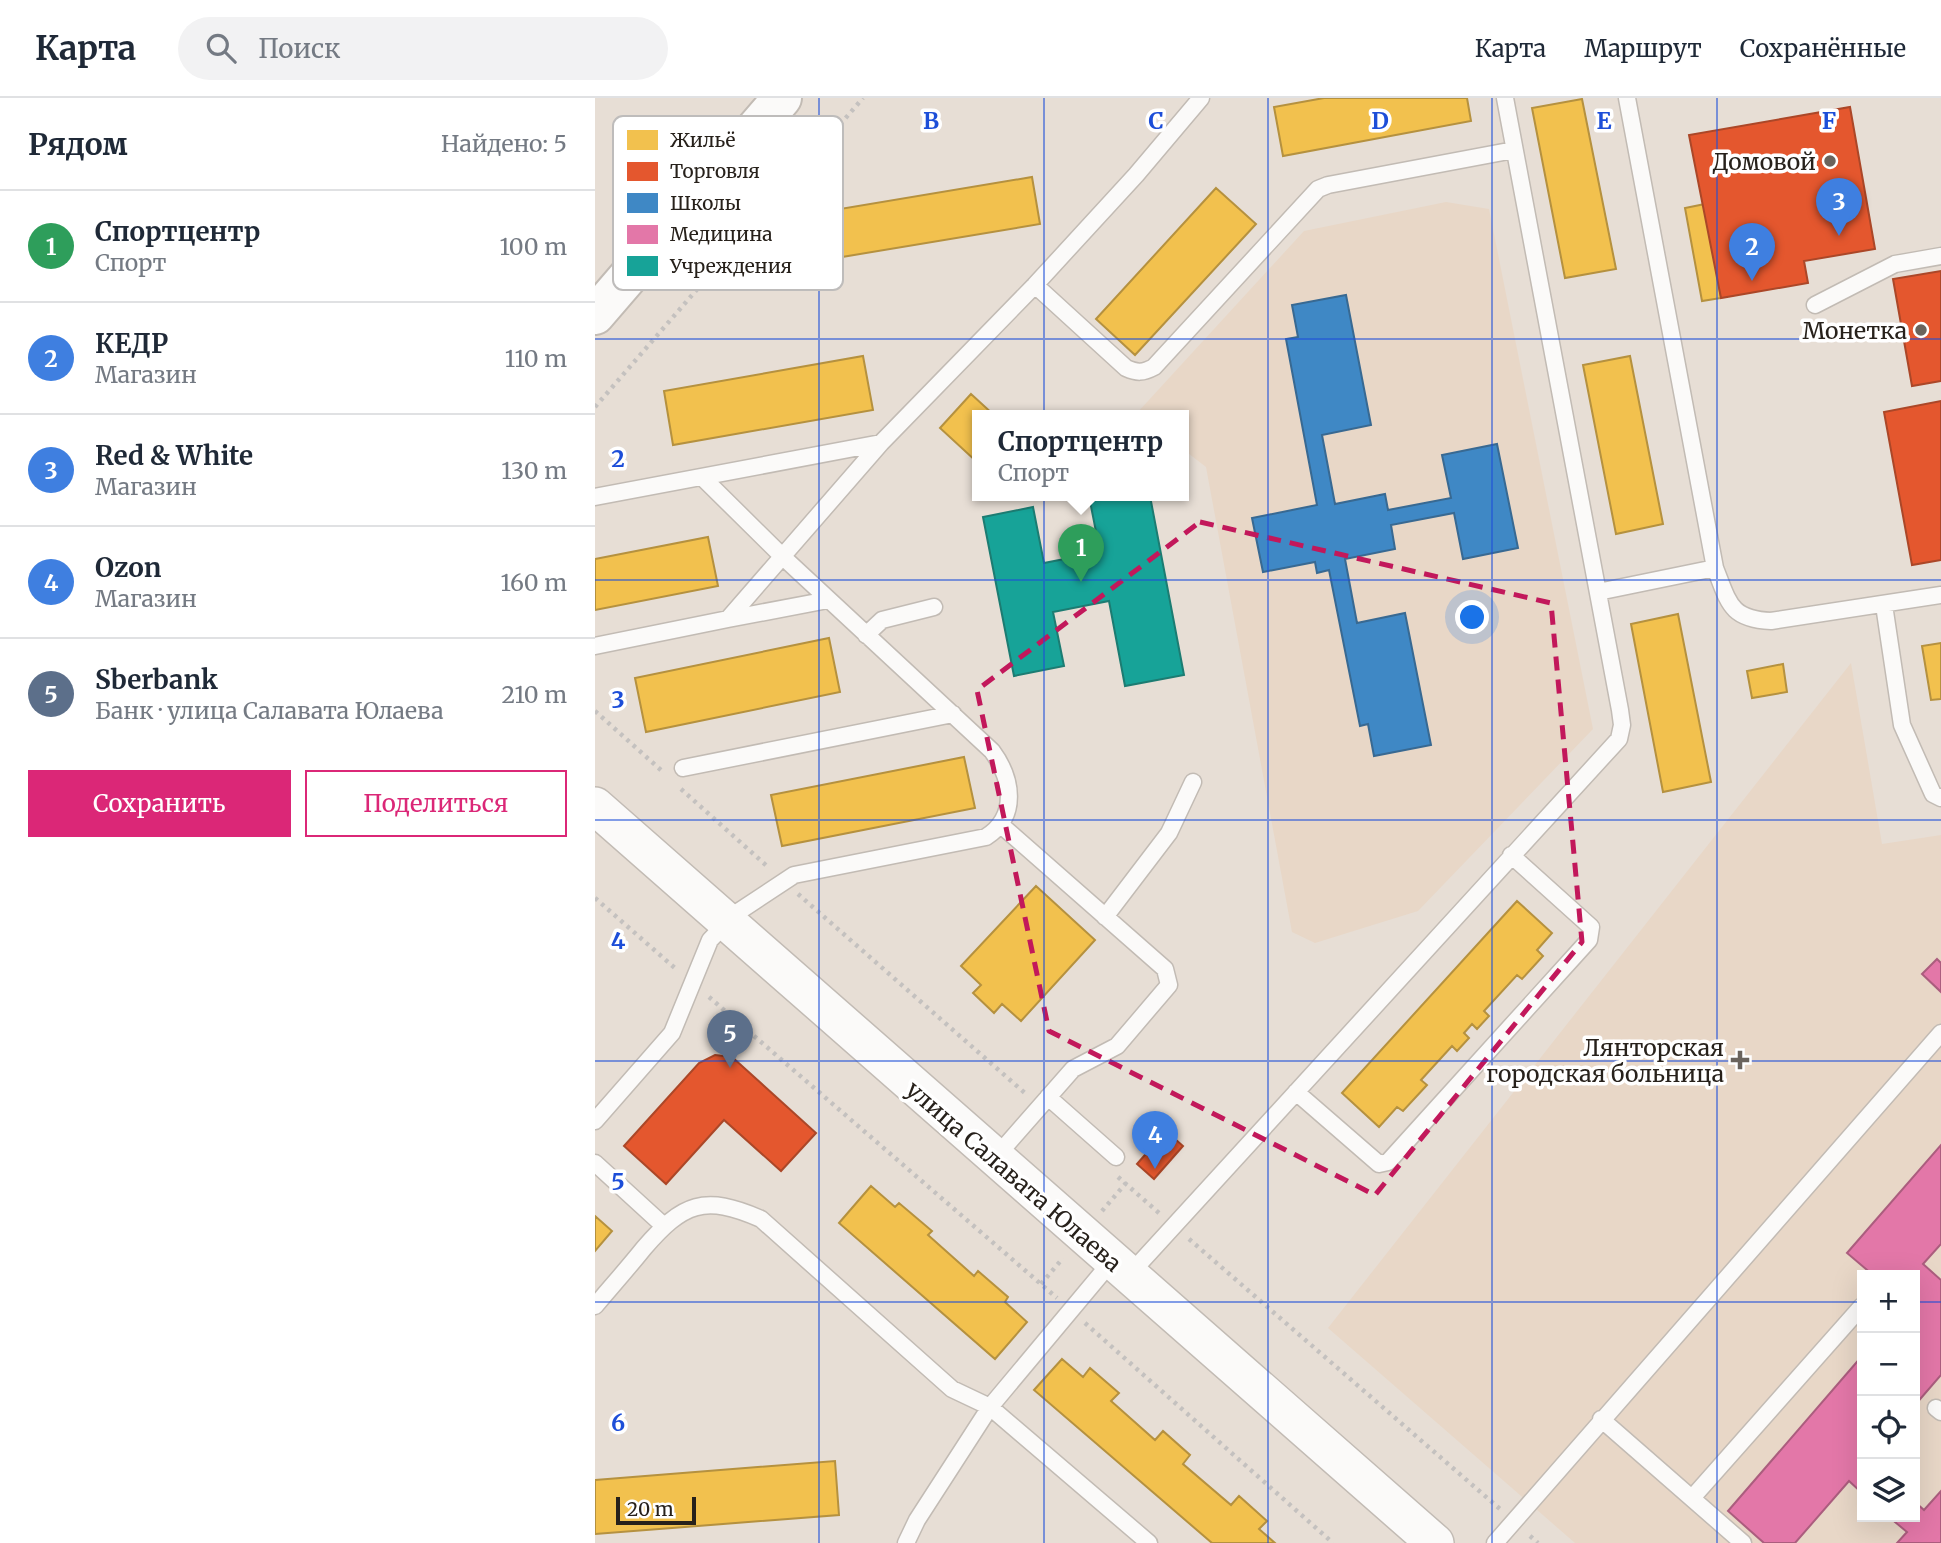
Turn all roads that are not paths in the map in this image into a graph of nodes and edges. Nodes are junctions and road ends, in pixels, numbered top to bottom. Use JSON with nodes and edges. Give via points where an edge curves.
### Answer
{"nodes":[{"id":1,"x":782,"y":98,"type":"edge"},
{"id":2,"x":1201,"y":98,"type":"edge"},
{"id":3,"x":1505,"y":98,"type":"edge"},
{"id":4,"x":1627,"y":98,"type":"edge"},
{"id":5,"x":766,"y":116,"type":"edge"},
{"id":6,"x":1514,"y":150,"type":"junction"},
{"id":7,"x":1941,"y":256,"type":"edge"},
{"id":8,"x":1035,"y":285,"type":"junction"},
{"id":9,"x":617,"y":290,"type":"edge"},
{"id":10,"x":1815,"y":305,"type":"dead end"},
{"id":11,"x":595,"y":315,"type":"edge"},
{"id":12,"x":881,"y":443,"type":"junction"},
{"id":13,"x":702,"y":477,"type":"junction"},
{"id":14,"x":595,"y":497,"type":"edge"},
{"id":15,"x":783,"y":557,"type":"junction"},
{"id":16,"x":1715,"y":568,"type":"junction"},
{"id":17,"x":1598,"y":592,"type":"junction"},
{"id":18,"x":1941,"y":595,"type":"edge"},
{"id":19,"x":828,"y":600,"type":"junction"},
{"id":20,"x":1884,"y":605,"type":"junction"},
{"id":21,"x":934,"y":607,"type":"dead end"},
{"id":22,"x":728,"y":620,"type":"junction"},
{"id":23,"x":866,"y":635,"type":"junction"},
{"id":24,"x":595,"y":646,"type":"edge"},
{"id":25,"x":953,"y":714,"type":"junction"},
{"id":26,"x":683,"y":768,"type":"dead end"},
{"id":27,"x":1193,"y":782,"type":"dead end"},
{"id":28,"x":1941,"y":798,"type":"edge"},
{"id":29,"x":595,"y":806,"type":"edge"},
{"id":30,"x":1001,"y":825,"type":"junction"},
{"id":31,"x":1511,"y":855,"type":"junction"},
{"id":32,"x":1105,"y":917,"type":"junction"},
{"id":33,"x":726,"y":922,"type":"junction"},
{"id":34,"x":1941,"y":1034,"type":"edge"},
{"id":35,"x":1296,"y":1092,"type":"junction"},
{"id":36,"x":1048,"y":1097,"type":"junction"},
{"id":37,"x":595,"y":1121,"type":"edge"},
{"id":38,"x":1116,"y":1157,"type":"dead end"},
{"id":39,"x":994,"y":1158,"type":"junction"},
{"id":40,"x":595,"y":1163,"type":"edge"},
{"id":41,"x":664,"y":1226,"type":"junction"},
{"id":42,"x":1120,"y":1268,"type":"junction"},
{"id":43,"x":595,"y":1306,"type":"edge"},
{"id":44,"x":1857,"y":1312,"type":"edge"},
{"id":45,"x":990,"y":1407,"type":"junction"},
{"id":46,"x":1601,"y":1419,"type":"junction"},
{"id":47,"x":1692,"y":1498,"type":"junction"},
{"id":48,"x":906,"y":1543,"type":"edge"},
{"id":49,"x":1149,"y":1543,"type":"edge"},
{"id":50,"x":1436,"y":1543,"type":"edge"},
{"id":51,"x":1495,"y":1543,"type":"edge"},
{"id":52,"x":1743,"y":1543,"type":"edge"}],
"edges":[{"from":1,"to":5,"type":"main road"},
{"from":2,"to":8,"type":"lane"},
{"from":3,"to":6,"type":"lane"},
{"from":4,"to":16,"type":"lane"},
{"from":6,"to":8,"type":"lane","via":[[1318,190],[1146,372],[1126,368]]},
{"from":6,"to":17,"type":"lane"},
{"from":7,"to":10,"type":"lane","via":[[1895,264]]},
{"from":8,"to":12,"type":"lane"},
{"from":9,"to":11,"type":"main road"},
{"from":12,"to":13,"type":"lane"},
{"from":12,"to":15,"type":"lane"},
{"from":13,"to":14,"type":"lane"},
{"from":13,"to":15,"type":"lane"},
{"from":15,"to":19,"type":"lane"},
{"from":15,"to":22,"type":"lane"},
{"from":16,"to":17,"type":"lane"},
{"from":16,"to":20,"type":"lane","via":[[1728,601],[1738,615],[1751,620],[1799,619]]},
{"from":17,"to":31,"type":"lane","via":[[1621,718],[1619,739]]},
{"from":18,"to":20,"type":"lane"},
{"from":19,"to":22,"type":"lane"},
{"from":19,"to":23,"type":"lane"},
{"from":20,"to":28,"type":"lane","via":[[1906,739],[1933,794]]},
{"from":21,"to":23,"type":"lane","via":[[882,620]]},
{"from":22,"to":24,"type":"lane"},
{"from":23,"to":25,"type":"lane"},
{"from":25,"to":26,"type":"lane"},
{"from":25,"to":30,"type":"lane","via":[[992,751],[1007,776],[1008,807]]},
{"from":27,"to":32,"type":"lane","via":[[1169,833]]},
{"from":29,"to":33,"type":"street","name":"улица Салавата Юлаева"},
{"from":30,"to":32,"type":"lane"},
{"from":30,"to":33,"type":"lane","via":[[975,841],[794,875]]},
{"from":31,"to":35,"type":"lane"},
{"from":31,"to":35,"type":"lane","via":[[1591,927],[1589,940],[1388,1162],[1379,1164]]},
{"from":32,"to":36,"type":"lane","via":[[1165,969],[1169,985],[1117,1046],[1073,1069]]},
{"from":33,"to":37,"type":"lane","via":[[710,940],[672,1033]]},
{"from":33,"to":39,"type":"street","name":"улица Салавата Юлаева"},
{"from":34,"to":46,"type":"lane"},
{"from":35,"to":42,"type":"lane"},
{"from":36,"to":38,"type":"lane"},
{"from":36,"to":39,"type":"lane"},
{"from":39,"to":42,"type":"street","name":"улица Салавата Юлаева"},
{"from":40,"to":41,"type":"lane"},
{"from":41,"to":43,"type":"lane"},
{"from":41,"to":45,"type":"lane","via":[[678,1214],[700,1206],[739,1209],[761,1219],[952,1389]]},
{"from":42,"to":45,"type":"lane","via":[[1071,1310]]},
{"from":42,"to":50,"type":"street","name":"улица Салавата Юлаева"},
{"from":44,"to":47,"type":"lane"},
{"from":45,"to":48,"type":"lane"},
{"from":45,"to":49,"type":"lane"},
{"from":46,"to":47,"type":"lane"},
{"from":46,"to":51,"type":"lane"},
{"from":47,"to":52,"type":"lane"}]}
